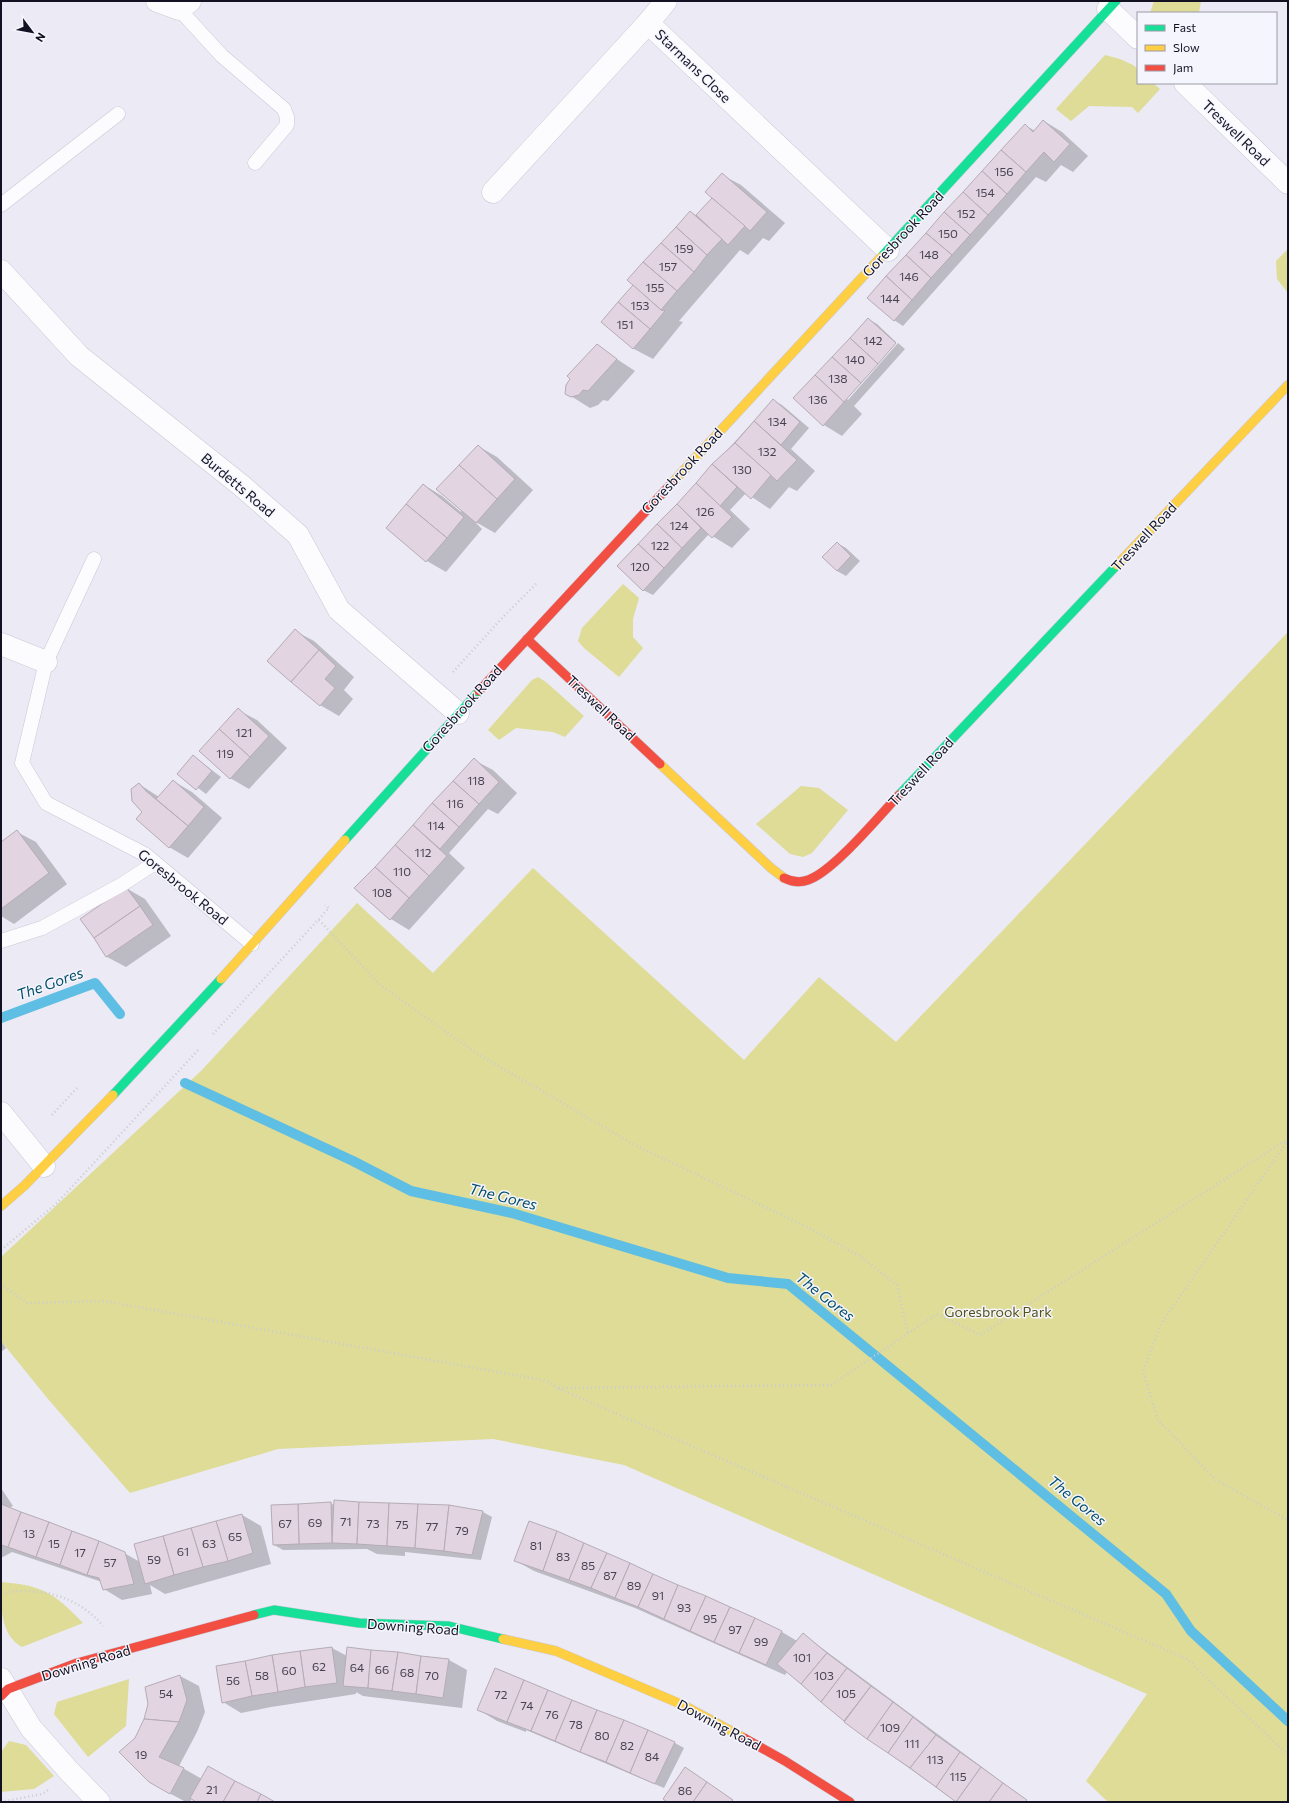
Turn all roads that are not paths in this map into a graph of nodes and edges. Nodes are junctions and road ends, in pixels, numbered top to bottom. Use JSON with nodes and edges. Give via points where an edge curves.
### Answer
{"nodes":[{"id":1,"x":157,"y":1,"type":"edge"},
{"id":2,"x":666,"y":1,"type":"edge"},
{"id":3,"x":184,"y":5,"type":"edge"},
{"id":4,"x":1112,"y":5,"type":"edge"},
{"id":5,"x":648,"y":23,"type":"junction"},
{"id":6,"x":1137,"y":37,"type":"edge"},
{"id":7,"x":1185,"y":84,"type":"edge"},
{"id":8,"x":118,"y":114,"type":"dead end"},
{"id":9,"x":255,"y":163,"type":"dead end"},
{"id":10,"x":1288,"y":183,"type":"edge"},
{"id":11,"x":493,"y":192,"type":"dead end"},
{"id":12,"x":1,"y":205,"type":"edge"},
{"id":13,"x":888,"y":250,"type":"junction"},
{"id":14,"x":1,"y":271,"type":"edge"},
{"id":15,"x":1288,"y":386,"type":"edge"},
{"id":16,"x":94,"y":559,"type":"dead end"},
{"id":17,"x":527,"y":639,"type":"junction"},
{"id":18,"x":1,"y":644,"type":"edge"},
{"id":19,"x":46,"y":662,"type":"junction"},
{"id":20,"x":458,"y":713,"type":"junction"},
{"id":21,"x":155,"y":863,"type":"junction"},
{"id":22,"x":1,"y":941,"type":"edge"},
{"id":23,"x":252,"y":944,"type":"junction"},
{"id":24,"x":1,"y":1113,"type":"edge"},
{"id":25,"x":44,"y":1166,"type":"junction"},
{"id":26,"x":1,"y":1206,"type":"edge"},
{"id":27,"x":3,"y":1688,"type":"edge"},
{"id":28,"x":99,"y":1802,"type":"edge"},
{"id":29,"x":850,"y":1802,"type":"edge"}],
"edges":[{"from":1,"to":3,"type":"street"},
{"from":2,"to":5,"type":"street"},
{"from":3,"to":9,"type":"lane","via":[[222,56],[284,109],[288,117],[287,125]]},
{"from":4,"to":6,"type":"street"},
{"from":4,"to":13,"type":"street","name":"Goresbrook Road"},
{"from":5,"to":11,"type":"street","name":"Starmans Close"},
{"from":5,"to":13,"type":"street","name":"Starmans Close"},
{"from":7,"to":10,"type":"street","name":"Treswell Road"},
{"from":8,"to":12,"type":"lane"},
{"from":13,"to":17,"type":"street","name":"Goresbrook Road"},
{"from":14,"to":20,"type":"street","name":"Burdetts Road","via":[[79,356],[242,486],[298,535],[339,610]]},
{"from":15,"to":17,"type":"street","name":"Treswell Road","via":[[840,857],[820,874],[803,883],[785,879],[767,864]]},
{"from":16,"to":19,"type":"lane","name":"Goresbrook Road"},
{"from":17,"to":20,"type":"street","name":"Goresbrook Road"},
{"from":18,"to":19,"type":"street"},
{"from":19,"to":21,"type":"lane","name":"Goresbrook Road","via":[[22,763],[46,803],[146,855]]},
{"from":20,"to":23,"type":"street","name":"Goresbrook Road"},
{"from":21,"to":22,"type":"lane","via":[[121,885],[42,928]]},
{"from":21,"to":23,"type":"lane","name":"Goresbrook Road"},
{"from":23,"to":25,"type":"street","name":"Goresbrook Road","via":[[185,1019]]},
{"from":24,"to":25,"type":"street"},
{"from":25,"to":26,"type":"street","name":"Goresbrook Road"},
{"from":27,"to":28,"type":"street","via":[[31,1728]]},
{"from":27,"to":29,"type":"street","name":"Downing Road","via":[[77,1663],[274,1610],[359,1623],[449,1626],[556,1651],[684,1705],[785,1761]]}]}
